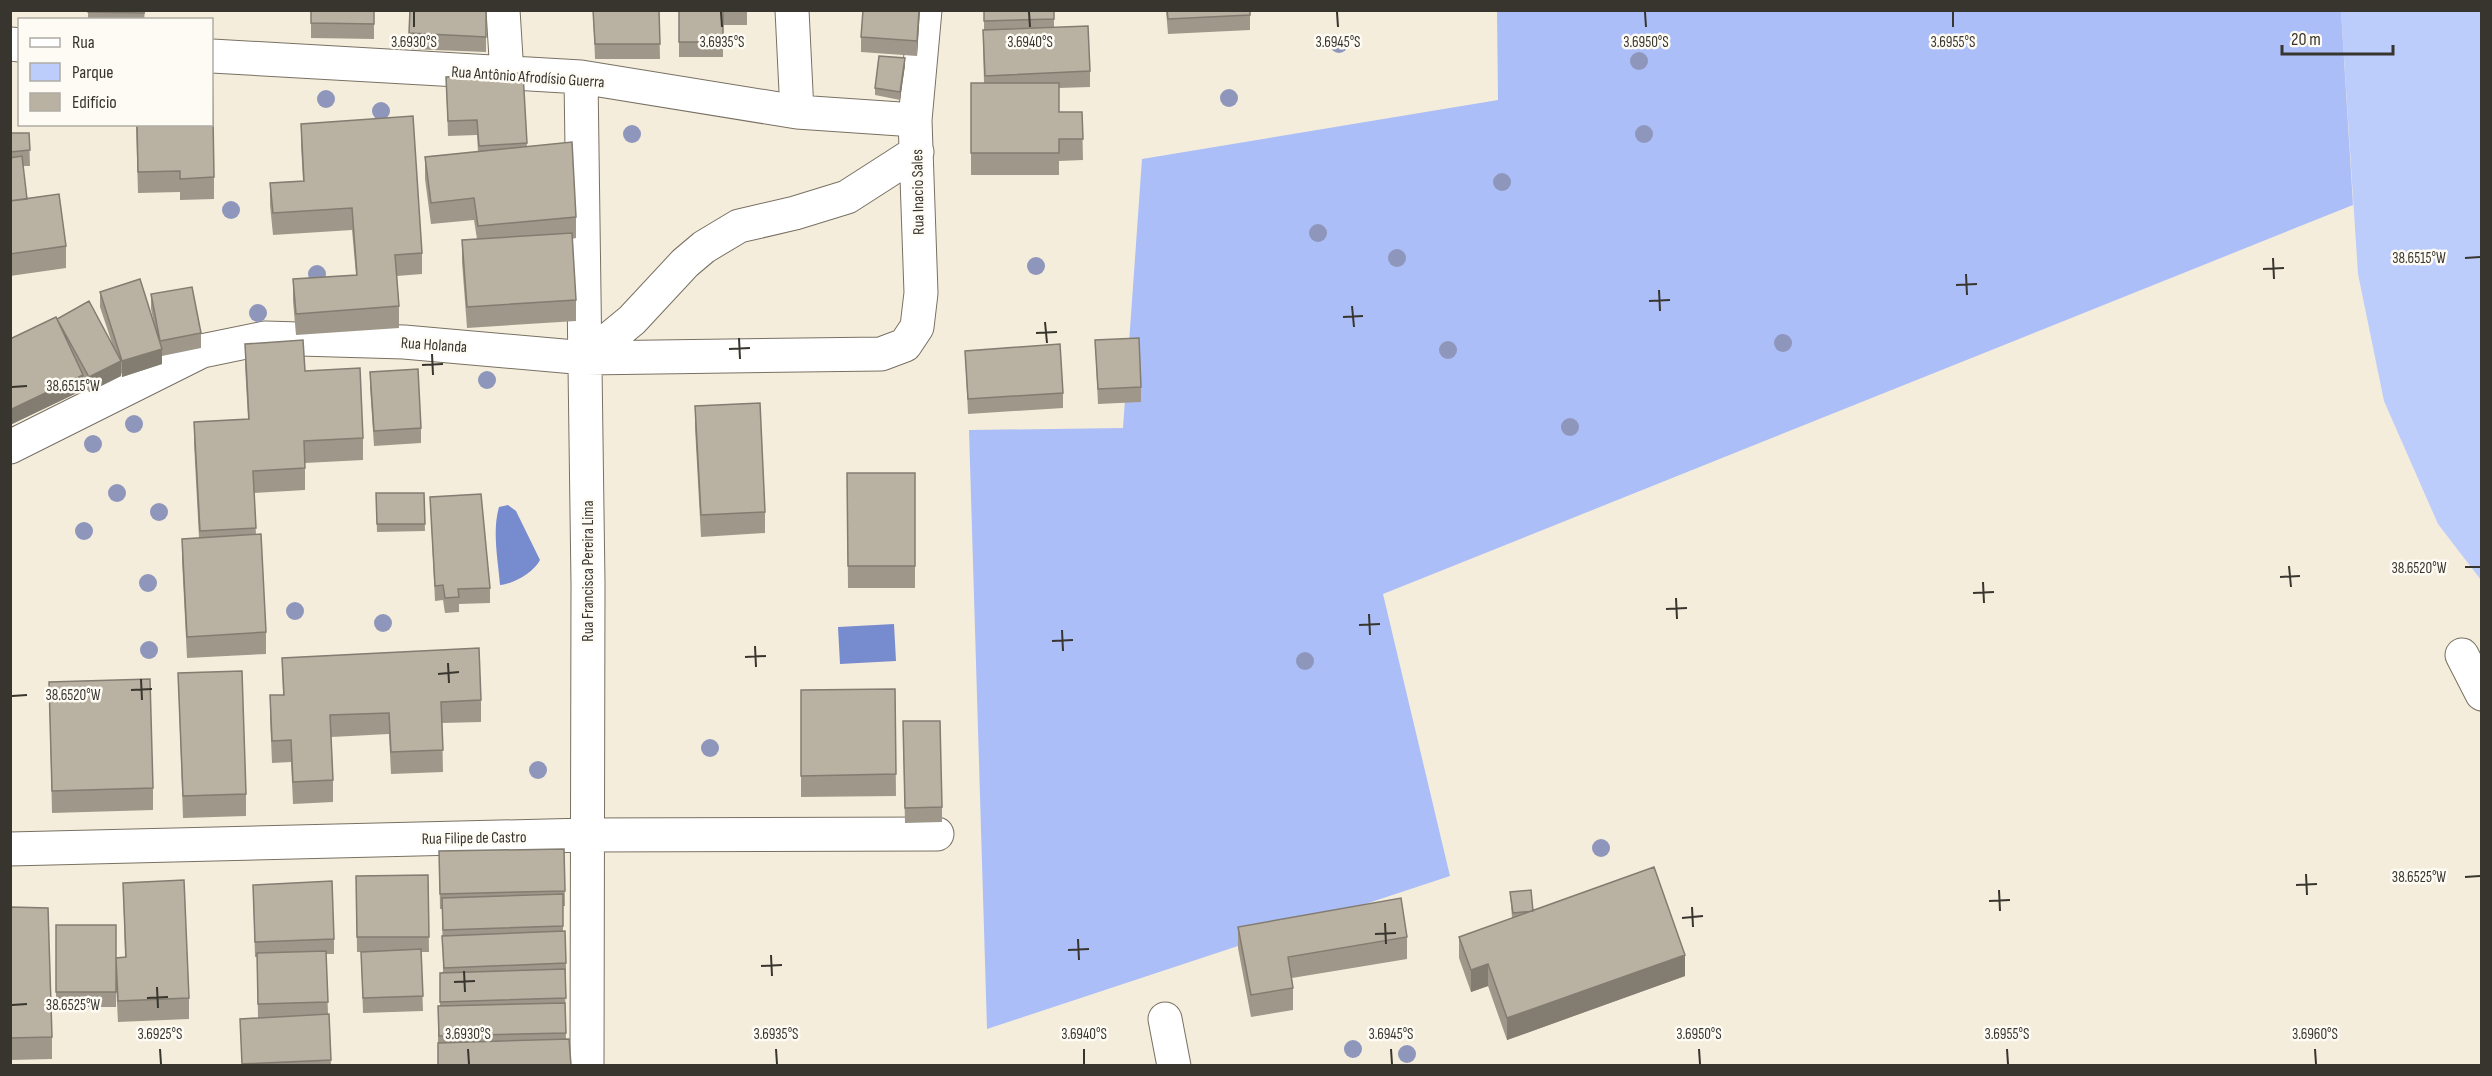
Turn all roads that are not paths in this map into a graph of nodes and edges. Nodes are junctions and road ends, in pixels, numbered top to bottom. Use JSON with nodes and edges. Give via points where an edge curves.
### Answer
{"nodes":[{"id":1,"x":503,"y":10,"type":"edge"},
{"id":2,"x":792,"y":10,"type":"edge"},
{"id":3,"x":925,"y":10,"type":"edge"},
{"id":4,"x":213,"y":56,"type":"edge"},
{"id":5,"x":507,"y":74,"type":"junction"},
{"id":6,"x":581,"y":77,"type":"junction"},
{"id":7,"x":798,"y":112,"type":"junction"},
{"id":8,"x":916,"y":136,"type":"junction"},
{"id":9,"x":881,"y":354,"type":"joint"},
{"id":10,"x":586,"y":358,"type":"junction"},
{"id":11,"x":10,"y":447,"type":"edge"},
{"id":12,"x":2462,"y":655,"type":"dead end"},
{"id":13,"x":2481,"y":694,"type":"edge"},
{"id":14,"x":937,"y":834,"type":"dead end"},
{"id":15,"x":586,"y":835,"type":"junction"},
{"id":16,"x":10,"y":849,"type":"edge"},
{"id":17,"x":1165,"y":1019,"type":"dead end"},
{"id":18,"x":586,"y":1065,"type":"edge"},
{"id":19,"x":1174,"y":1065,"type":"edge"}],
"edges":[{"from":1,"to":5,"type":"street"},
{"from":2,"to":7,"type":"street"},
{"from":3,"to":8,"type":"street","name":"Rua Inacio Sales"},
{"from":4,"to":5,"type":"street","name":"Rua Antônio Afrodísio Guerra"},
{"from":5,"to":6,"type":"street","name":"Rua Antônio Afrodísio Guerra"},
{"from":6,"to":7,"type":"street","name":"Rua Antônio Afrodísio Guerra"},
{"from":6,"to":10,"type":"street","name":"Rua Francisca Pereira Lima"},
{"from":7,"to":8,"type":"street","name":"Rua Antônio Afrodísio Guerra"},
{"from":8,"to":9,"type":"street","name":"Rua Inacio Sales","via":[[921,293],[917,327],[905,345]]},
{"from":8,"to":10,"type":"street","via":[[848,197],[739,226],[704,247],[632,320]]},
{"from":9,"to":10,"type":"street","name":"Rua Holanda"},
{"from":10,"to":11,"type":"street","name":"Rua Holanda","via":[[404,342],[265,338],[202,351]]},
{"from":10,"to":15,"type":"street","name":"Rua Francisca Pereira Lima"},
{"from":12,"to":13,"type":"street"},
{"from":14,"to":15,"type":"street","name":"Rua Filipe de Castro"},
{"from":15,"to":16,"type":"street","name":"Rua Filipe de Castro"},
{"from":15,"to":18,"type":"street","name":"Rua Francisca Pereira Lima"},
{"from":17,"to":19,"type":"street"}]}
